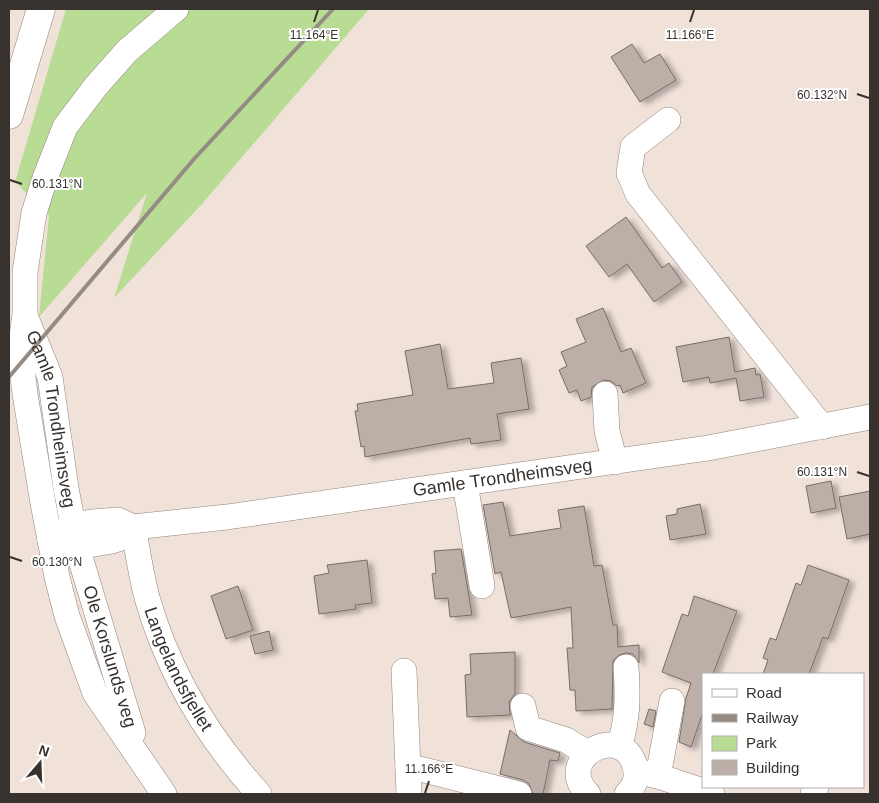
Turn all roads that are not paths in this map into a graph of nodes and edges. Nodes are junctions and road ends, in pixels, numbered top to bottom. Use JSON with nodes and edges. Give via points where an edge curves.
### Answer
{"nodes":[{"id":1,"x":41,"y":9,"type":"edge"},
{"id":2,"x":176,"y":9,"type":"edge"},
{"id":3,"x":9,"y":115,"type":"edge"},
{"id":4,"x":668,"y":120,"type":"dead end"},
{"id":5,"x":24,"y":314,"type":"junction"},
{"id":6,"x":605,"y":394,"type":"dead end"},
{"id":7,"x":870,"y":417,"type":"edge"},
{"id":8,"x":822,"y":428,"type":"junction"},
{"id":9,"x":615,"y":462,"type":"junction"},
{"id":10,"x":465,"y":483,"type":"junction"},
{"id":11,"x":133,"y":527,"type":"junction"},
{"id":12,"x":76,"y":536,"type":"junction"},
{"id":13,"x":50,"y":540,"type":"junction"},
{"id":14,"x":482,"y":586,"type":"dead end"},
{"id":15,"x":626,"y":667,"type":"dead end"},
{"id":16,"x":404,"y":671,"type":"dead end"},
{"id":17,"x":672,"y":701,"type":"dead end"},
{"id":18,"x":523,"y":706,"type":"dead end"},
{"id":19,"x":619,"y":747,"type":"junction"},
{"id":20,"x":587,"y":753,"type":"junction"},
{"id":21,"x":141,"y":759,"type":"junction"},
{"id":22,"x":408,"y":766,"type":"junction"},
{"id":23,"x":647,"y":773,"type":"junction"},
{"id":24,"x":458,"y":787,"type":"edge"},
{"id":25,"x":579,"y":792,"type":"edge"},
{"id":26,"x":164,"y":794,"type":"edge"},
{"id":27,"x":259,"y":794,"type":"edge"},
{"id":28,"x":409,"y":794,"type":"edge"},
{"id":29,"x":519,"y":794,"type":"edge"},
{"id":30,"x":627,"y":794,"type":"edge"},
{"id":31,"x":712,"y":794,"type":"edge"}],
"edges":[{"from":1,"to":3,"type":"highway"},
{"from":2,"to":5,"type":"street","name":"Gamle Trondheimsveg","via":[[108,72],[66,127],[44,178],[34,212],[25,272]]},
{"from":4,"to":8,"type":"street","via":[[633,147],[629,173],[638,194]]},
{"from":5,"to":12,"type":"street","name":"Gamle Trondheimsveg","via":[[50,377]]},
{"from":5,"to":13,"type":"street","name":"Gamle Trondheimsveg","via":[[20,352]]},
{"from":6,"to":9,"type":"street","via":[[607,431]]},
{"from":7,"to":8,"type":"street","name":"Gamle Trondheimsveg"},
{"from":8,"to":9,"type":"street","name":"Gamle Trondheimsveg"},
{"from":9,"to":10,"type":"street","name":"Gamle Trondheimsveg"},
{"from":10,"to":11,"type":"street","name":"Gamle Trondheimsveg"},
{"from":10,"to":14,"type":"street"},
{"from":11,"to":12,"type":"street","name":"Gamle Trondheimsveg","via":[[118,520]]},
{"from":11,"to":27,"type":"street","name":"Langelandsfjellet","via":[[148,600],[182,686],[215,739]]},
{"from":12,"to":13,"type":"street","name":"Gamle Trondheimsveg"},
{"from":12,"to":21,"type":"street","name":"Ole Korslunds veg"},
{"from":13,"to":21,"type":"street","name":"Ole Korslunds veg","via":[[67,616],[95,693]]},
{"from":15,"to":19,"type":"street","via":[[628,706]]},
{"from":16,"to":22,"type":"street"},
{"from":17,"to":23,"type":"street"},
{"from":18,"to":20,"type":"street","via":[[528,728],[566,740]]},
{"from":19,"to":20,"type":"street","via":[[602,745]]},
{"from":19,"to":23,"type":"street"},
{"from":20,"to":25,"type":"street","via":[[579,769]]},
{"from":21,"to":26,"type":"street","name":"Ole Korslunds veg"},
{"from":22,"to":24,"type":"street"},
{"from":22,"to":28,"type":"street"},
{"from":23,"to":30,"type":"street","via":[[636,780]]},
{"from":23,"to":31,"type":"street"},
{"from":24,"to":29,"type":"street"}]}
